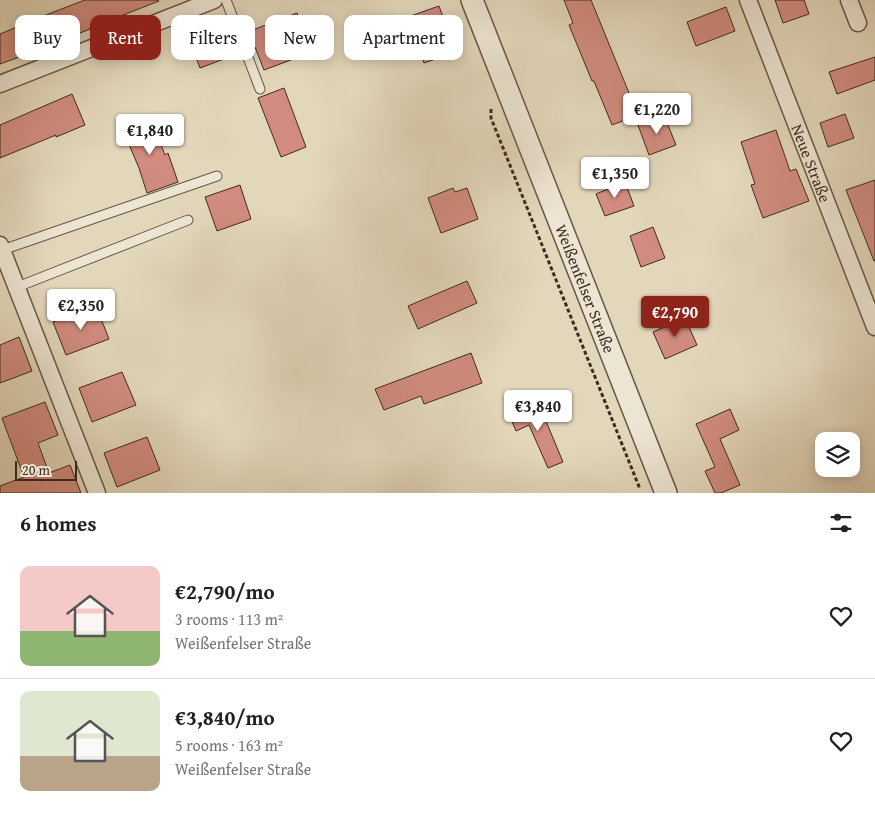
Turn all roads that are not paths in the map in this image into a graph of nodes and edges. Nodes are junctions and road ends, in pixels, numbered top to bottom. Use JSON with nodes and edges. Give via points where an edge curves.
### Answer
{"nodes":[{"id":1,"x":214,"y":0,"type":"edge"},
{"id":2,"x":226,"y":0,"type":"edge"},
{"id":3,"x":472,"y":0,"type":"edge"},
{"id":4,"x":748,"y":0,"type":"edge"},
{"id":5,"x":849,"y":0,"type":"edge"},
{"id":6,"x":858,"y":23,"type":"dead end"},
{"id":7,"x":0,"y":84,"type":"edge"},
{"id":8,"x":260,"y":89,"type":"dead end"},
{"id":9,"x":217,"y":176,"type":"dead end"},
{"id":10,"x":188,"y":220,"type":"dead end"},
{"id":11,"x":1,"y":248,"type":"edge"},
{"id":12,"x":17,"y":287,"type":"junction"},
{"id":13,"x":875,"y":327,"type":"edge"},
{"id":14,"x":98,"y":493,"type":"edge"},
{"id":15,"x":666,"y":493,"type":"edge"}],
"edges":[{"from":1,"to":7,"type":"street"},
{"from":2,"to":8,"type":"lane"},
{"from":3,"to":15,"type":"street","name":"Weißenfelser Straße"},
{"from":4,"to":13,"type":"street","name":"Neue Straße"},
{"from":5,"to":6,"type":"street"},
{"from":9,"to":11,"type":"lane"},
{"from":10,"to":12,"type":"lane"},
{"from":11,"to":12,"type":"street"},
{"from":12,"to":14,"type":"street"}]}
